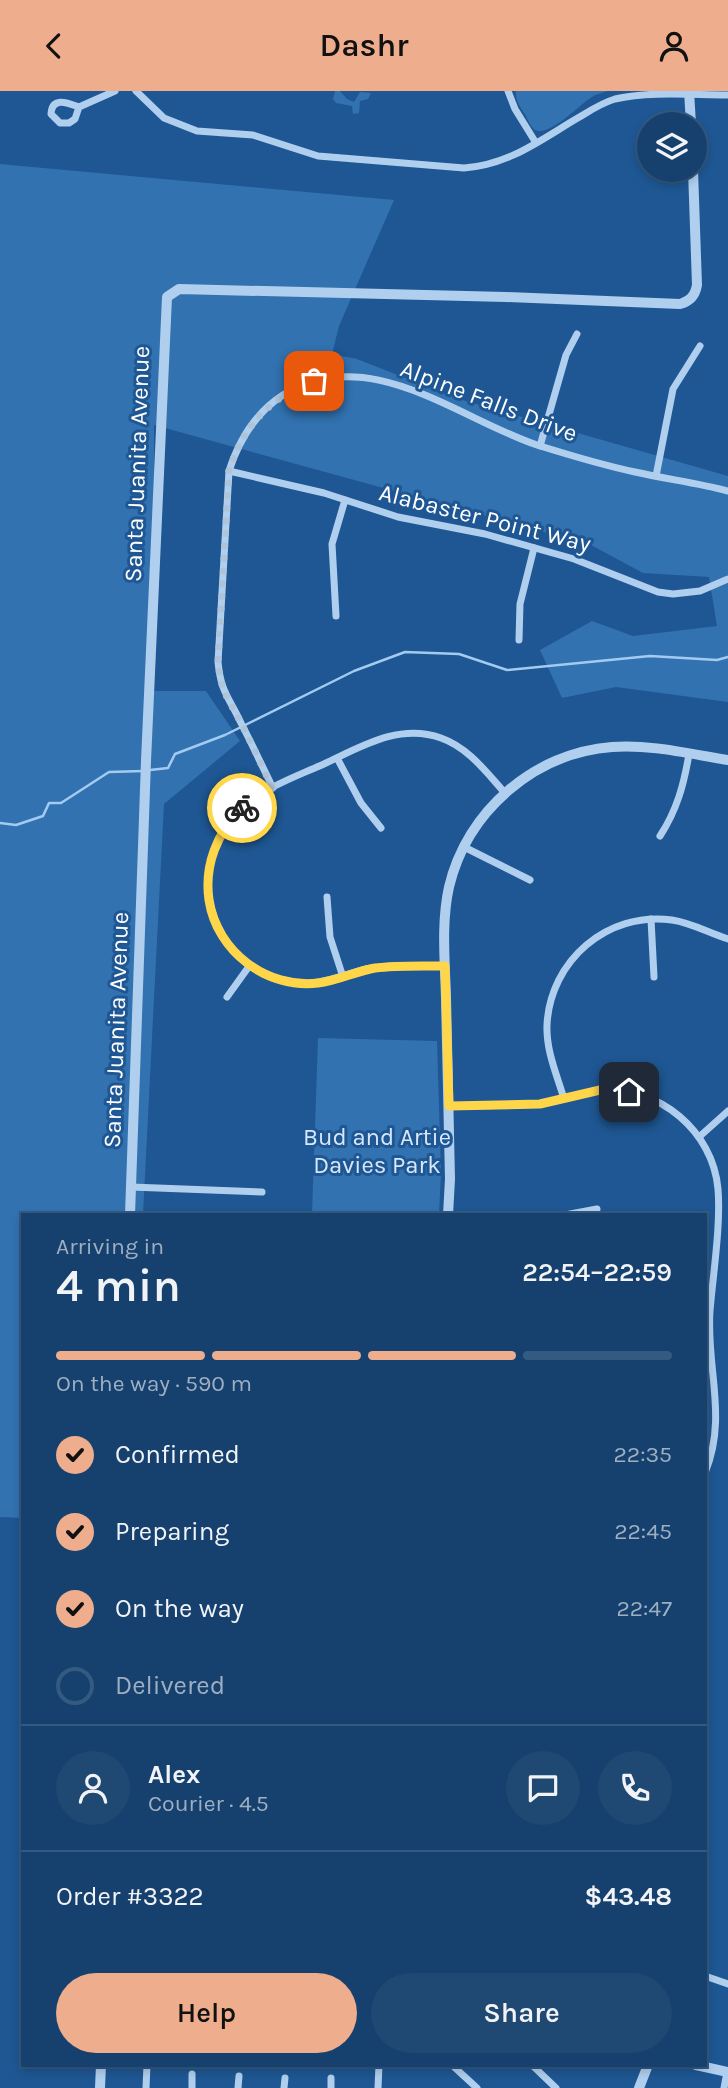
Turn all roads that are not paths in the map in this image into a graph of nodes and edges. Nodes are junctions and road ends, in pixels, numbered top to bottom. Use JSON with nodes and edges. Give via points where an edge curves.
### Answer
{"nodes":[{"id":1,"x":115,"y":91,"type":"edge"},
{"id":2,"x":135,"y":91,"type":"edge"},
{"id":3,"x":508,"y":91,"type":"edge"},
{"id":4,"x":690,"y":93,"type":"edge"},
{"id":5,"x":728,"y":95,"type":"edge"},
{"id":6,"x":79,"y":107,"type":"dead end"},
{"id":7,"x":691,"y":112,"type":"edge"},
{"id":8,"x":536,"y":143,"type":"junction"},
{"id":9,"x":693,"y":182,"type":"edge"},
{"id":10,"x":577,"y":334,"type":"dead end"},
{"id":11,"x":700,"y":347,"type":"dead end"},
{"id":12,"x":540,"y":446,"type":"junction"},
{"id":13,"x":229,"y":471,"type":"junction"},
{"id":14,"x":656,"y":476,"type":"junction"},
{"id":15,"x":728,"y":491,"type":"edge"},
{"id":16,"x":345,"y":500,"type":"junction"},
{"id":17,"x":534,"y":548,"type":"junction"},
{"id":18,"x":728,"y":579,"type":"edge"},
{"id":19,"x":336,"y":616,"type":"dead end"},
{"id":20,"x":519,"y":641,"type":"dead end"},
{"id":21,"x":689,"y":754,"type":"junction"},
{"id":22,"x":337,"y":758,"type":"junction"},
{"id":23,"x":728,"y":760,"type":"edge"},
{"id":24,"x":272,"y":787,"type":"junction"},
{"id":25,"x":505,"y":793,"type":"junction"},
{"id":26,"x":381,"y":828,"type":"dead end"},
{"id":27,"x":660,"y":836,"type":"dead end"},
{"id":28,"x":464,"y":847,"type":"junction"},
{"id":29,"x":530,"y":880,"type":"dead end"},
{"id":30,"x":327,"y":897,"type":"dead end"},
{"id":31,"x":651,"y":919,"type":"junction"},
{"id":32,"x":728,"y":939,"type":"edge"},
{"id":33,"x":250,"y":965,"type":"junction"},
{"id":34,"x":445,"y":966,"type":"junction"},
{"id":35,"x":343,"y":977,"type":"junction"},
{"id":36,"x":654,"y":977,"type":"dead end"},
{"id":37,"x":227,"y":997,"type":"dead end"},
{"id":38,"x":564,"y":1099,"type":"junction"},
{"id":39,"x":449,"y":1106,"type":"junction"},
{"id":40,"x":728,"y":1111,"type":"edge"},
{"id":41,"x":699,"y":1137,"type":"junction"},
{"id":42,"x":131,"y":1187,"type":"junction"},
{"id":43,"x":262,"y":1192,"type":"dead end"},
{"id":44,"x":597,"y":1209,"type":"dead end"},
{"id":45,"x":130,"y":1213,"type":"edge"},
{"id":46,"x":448,"y":1213,"type":"edge"},
{"id":47,"x":576,"y":1213,"type":"edge"},
{"id":48,"x":707,"y":1468,"type":"edge"},
{"id":49,"x":707,"y":1977,"type":"edge"},
{"id":50,"x":728,"y":1984,"type":"edge"},
{"id":51,"x":100,"y":2067,"type":"edge"},
{"id":52,"x":147,"y":2067,"type":"edge"},
{"id":53,"x":379,"y":2067,"type":"edge"},
{"id":54,"x":454,"y":2067,"type":"edge"},
{"id":55,"x":534,"y":2067,"type":"edge"},
{"id":56,"x":647,"y":2067,"type":"edge"},
{"id":57,"x":705,"y":2067,"type":"edge"},
{"id":58,"x":727,"y":2072,"type":"edge"},
{"id":59,"x":192,"y":2074,"type":"dead end"},
{"id":60,"x":239,"y":2075,"type":"dead end"},
{"id":61,"x":285,"y":2078,"type":"dead end"},
{"id":62,"x":331,"y":2078,"type":"dead end"},
{"id":63,"x":100,"y":2088,"type":"edge"},
{"id":64,"x":146,"y":2088,"type":"edge"},
{"id":65,"x":192,"y":2088,"type":"edge"},
{"id":66,"x":238,"y":2088,"type":"edge"},
{"id":67,"x":284,"y":2088,"type":"edge"},
{"id":68,"x":331,"y":2088,"type":"edge"},
{"id":69,"x":378,"y":2088,"type":"edge"},
{"id":70,"x":477,"y":2088,"type":"edge"},
{"id":71,"x":556,"y":2088,"type":"edge"},
{"id":72,"x":639,"y":2088,"type":"edge"},
{"id":73,"x":724,"y":2088,"type":"edge"}],
"edges":[{"from":1,"to":6,"type":"street"},
{"from":2,"to":8,"type":"street","via":[[164,118],[179,125],[197,131],[253,135],[318,156],[464,168],[508,159]]},
{"from":3,"to":8,"type":"street"},
{"from":4,"to":5,"type":"street"},
{"from":4,"to":7,"type":"street"},
{"from":4,"to":8,"type":"street","via":[[615,99]]},
{"from":9,"to":42,"type":"street","name":"Santa Juanita Avenue","via":[[696,292],[680,305],[179,289],[165,301]]},
{"from":10,"to":12,"type":"street","via":[[566,355]]},
{"from":11,"to":14,"type":"street","via":[[673,389]]},
{"from":12,"to":13,"type":"street","name":"Alpine Falls Drive","via":[[408,389],[346,376],[314,381],[278,398],[246,432]]},
{"from":12,"to":14,"type":"street","name":"Alpine Falls Drive"},
{"from":13,"to":16,"type":"street","name":"Alabaster Point Way"},
{"from":13,"to":24,"type":"street","name":"Alpine Falls Drive","via":[[218,662],[227,700]]},
{"from":14,"to":15,"type":"street","name":"Alpine Falls Drive"},
{"from":16,"to":17,"type":"street","name":"Alabaster Point Way"},
{"from":16,"to":19,"type":"street","via":[[332,544]]},
{"from":17,"to":18,"type":"street","name":"Alabaster Point Way","via":[[591,564],[658,592],[685,594]]},
{"from":17,"to":20,"type":"street","via":[[520,604]]},
{"from":21,"to":23,"type":"street"},
{"from":21,"to":25,"type":"street","via":[[629,746],[592,750],[544,766]]},
{"from":21,"to":27,"type":"street","via":[[681,793]]},
{"from":22,"to":24,"type":"street"},
{"from":22,"to":25,"type":"street","via":[[392,735],[430,735],[464,750]]},
{"from":22,"to":26,"type":"street","via":[[360,803]]},
{"from":24,"to":33,"type":"street","via":[[242,808],[225,828],[208,874],[215,921],[229,946]]},
{"from":25,"to":28,"type":"street","via":[[483,816]]},
{"from":28,"to":29,"type":"street"},
{"from":28,"to":34,"type":"street","via":[[446,907]]},
{"from":30,"to":35,"type":"street","via":[[330,937]]},
{"from":31,"to":32,"type":"street","via":[[685,922]]},
{"from":31,"to":36,"type":"street"},
{"from":31,"to":38,"type":"street","via":[[619,925],[599,935],[560,976],[547,1025],[550,1054]]},
{"from":33,"to":35,"type":"street","via":[[287,982]]},
{"from":33,"to":37,"type":"street"},
{"from":34,"to":35,"type":"street","via":[[379,967]]},
{"from":34,"to":39,"type":"street"},
{"from":38,"to":39,"type":"street","via":[[540,1104]]},
{"from":38,"to":41,"type":"street","via":[[600,1090],[645,1096],[676,1112]]},
{"from":39,"to":46,"type":"street"},
{"from":40,"to":41,"type":"street"},
{"from":41,"to":48,"type":"street","via":[[712,1162],[718,1190],[709,1334],[718,1420]]},
{"from":42,"to":43,"type":"street"},
{"from":42,"to":45,"type":"street","name":"Santa Juanita Avenue"},
{"from":44,"to":47,"type":"street"},
{"from":49,"to":50,"type":"street"},
{"from":51,"to":63,"type":"street"},
{"from":52,"to":64,"type":"street"},
{"from":53,"to":69,"type":"street"},
{"from":54,"to":70,"type":"street"},
{"from":55,"to":71,"type":"street"},
{"from":56,"to":72,"type":"street"},
{"from":57,"to":58,"type":"street"},
{"from":58,"to":73,"type":"street"},
{"from":59,"to":65,"type":"street"},
{"from":60,"to":66,"type":"street"},
{"from":61,"to":67,"type":"street"},
{"from":62,"to":68,"type":"street"}]}
